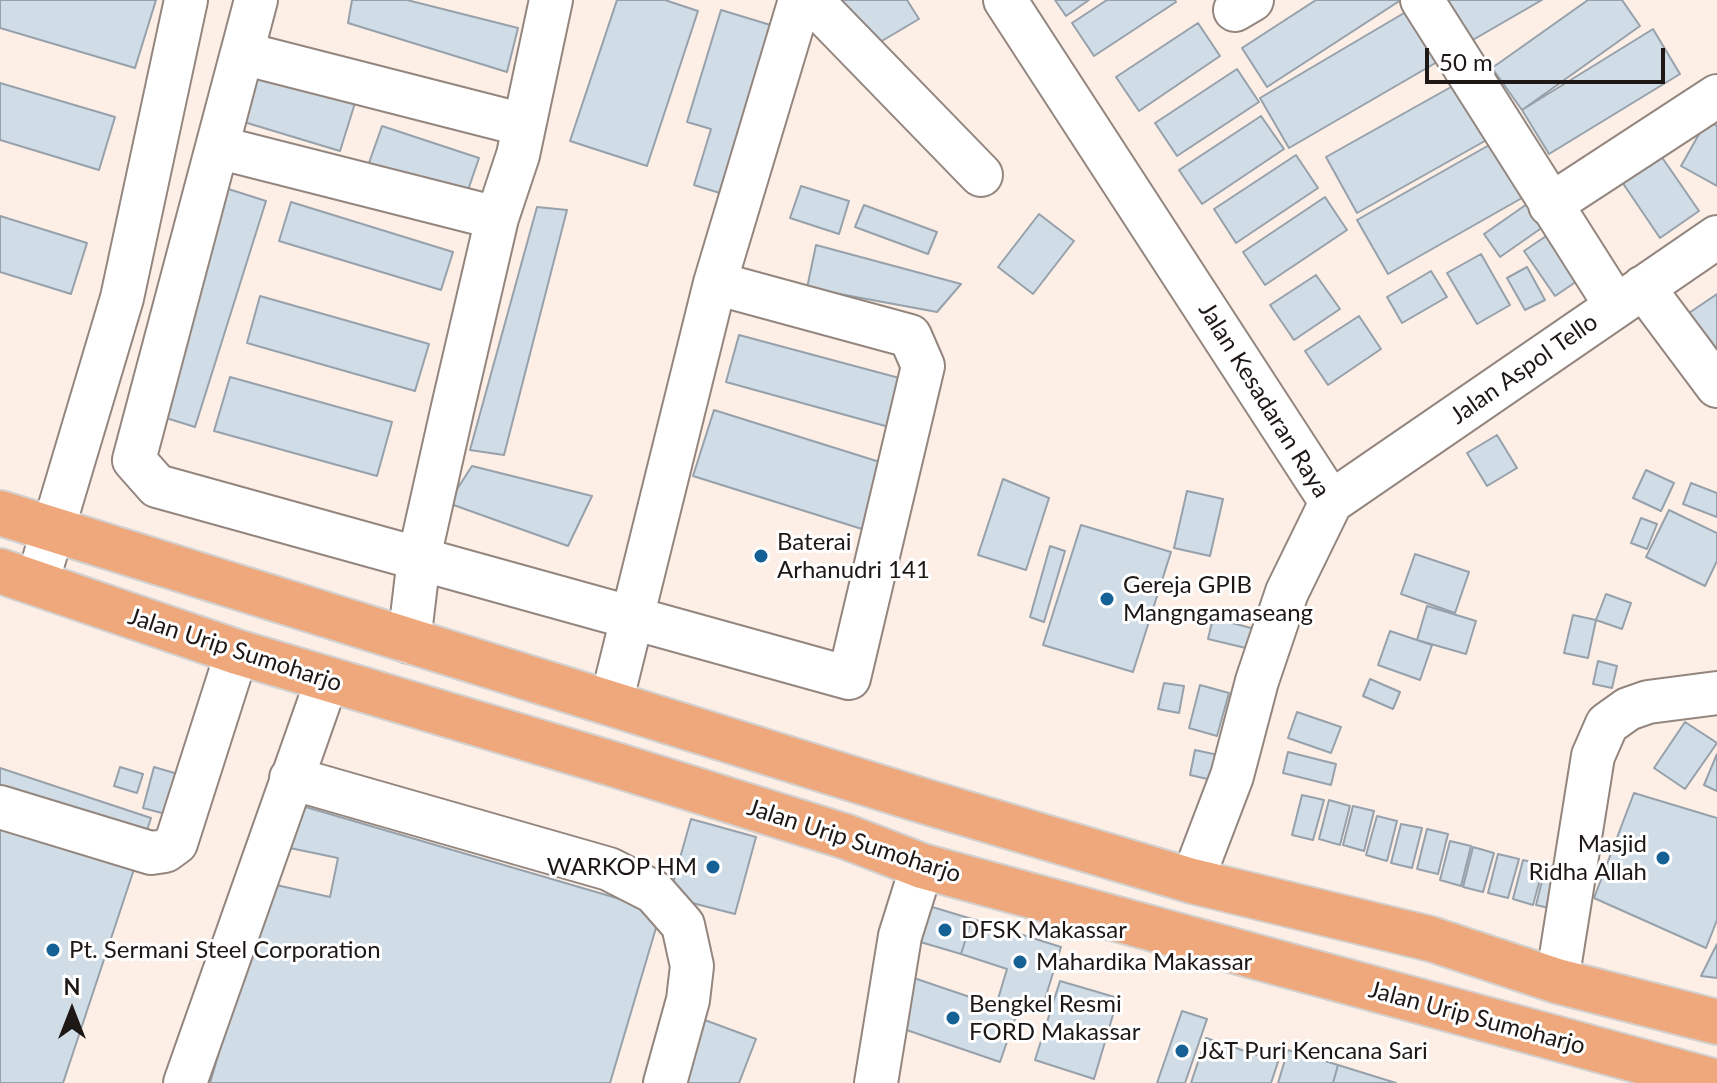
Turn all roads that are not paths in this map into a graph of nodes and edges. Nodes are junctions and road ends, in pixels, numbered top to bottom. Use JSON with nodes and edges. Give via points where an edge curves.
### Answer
{"nodes":[{"id":1,"x":186,"y":0,"type":"edge"},
{"id":2,"x":256,"y":0,"type":"edge"},
{"id":3,"x":551,"y":0,"type":"edge"},
{"id":4,"x":800,"y":0,"type":"edge"},
{"id":5,"x":811,"y":0,"type":"edge"},
{"id":6,"x":1005,"y":0,"type":"edge"},
{"id":7,"x":1422,"y":0,"type":"edge"},
{"id":8,"x":242,"y":53,"type":"junction"},
{"id":9,"x":1717,"y":96,"type":"edge"},
{"id":10,"x":524,"y":125,"type":"junction"},
{"id":11,"x":217,"y":147,"type":"junction"},
{"id":12,"x":981,"y":175,"type":"dead end"},
{"id":13,"x":1550,"y":205,"type":"junction"},
{"id":14,"x":497,"y":218,"type":"junction"},
{"id":15,"x":1717,"y":237,"type":"edge"},
{"id":16,"x":715,"y":283,"type":"junction"},
{"id":17,"x":1630,"y":296,"type":"junction"},
{"id":18,"x":1717,"y":386,"type":"edge"},
{"id":19,"x":1331,"y":502,"type":"junction"},
{"id":20,"x":0,"y":513,"type":"edge"},
{"id":21,"x":54,"y":531,"type":"junction"},
{"id":22,"x":419,"y":558,"type":"junction"},
{"id":23,"x":19,"y":577,"type":"edge"},
{"id":24,"x":632,"y":617,"type":"junction"},
{"id":25,"x":409,"y":642,"type":"junction"},
{"id":26,"x":237,"y":652,"type":"junction"},
{"id":27,"x":327,"y":680,"type":"junction"},
{"id":28,"x":1717,"y":693,"type":"edge"},
{"id":29,"x":390,"y":699,"type":"junction"},
{"id":30,"x":623,"y":706,"type":"junction"},
{"id":31,"x":616,"y":765,"type":"junction"},
{"id":32,"x":291,"y":778,"type":"junction"},
{"id":33,"x":0,"y":807,"type":"edge"},
{"id":34,"x":922,"y":866,"type":"junction"},
{"id":35,"x":1192,"y":881,"type":"junction"},
{"id":36,"x":1557,"y":981,"type":"junction"},
{"id":37,"x":1717,"y":1022,"type":"edge"},
{"id":38,"x":1717,"y":1082,"type":"edge"},
{"id":39,"x":185,"y":1083,"type":"edge"},
{"id":40,"x":665,"y":1083,"type":"edge"},
{"id":41,"x":876,"y":1083,"type":"edge"}],
"edges":[{"from":1,"to":21,"type":"street","via":[[122,298]]},
{"from":2,"to":8,"type":"street"},
{"from":3,"to":10,"type":"street"},
{"from":4,"to":16,"type":"street"},
{"from":5,"to":12,"type":"street"},
{"from":6,"to":19,"type":"street","name":"Jalan Kesadaran Raya"},
{"from":7,"to":13,"type":"street"},
{"from":8,"to":10,"type":"street"},
{"from":8,"to":11,"type":"street"},
{"from":9,"to":13,"type":"street"},
{"from":10,"to":14,"type":"street"},
{"from":11,"to":14,"type":"street"},
{"from":11,"to":22,"type":"street","via":[[134,460],[157,486]]},
{"from":13,"to":17,"type":"street"},
{"from":14,"to":22,"type":"street"},
{"from":15,"to":17,"type":"street","name":"Jalan Aspol Tello"},
{"from":16,"to":24,"type":"street"},
{"from":16,"to":24,"type":"street","via":[[910,336],[923,366],[849,678]]},
{"from":17,"to":18,"type":"street"},
{"from":17,"to":19,"type":"street","name":"Jalan Aspol Tello"},
{"from":19,"to":35,"type":"street","name":"Jalan Kesadaran Raya","via":[[1287,592],[1232,776]]},
{"from":20,"to":21,"type":"highway"},
{"from":21,"to":23,"type":"street"},
{"from":21,"to":25,"type":"highway"},
{"from":22,"to":24,"type":"street"},
{"from":22,"to":25,"type":"street"},
{"from":23,"to":26,"type":"highway","name":"Jalan Urip Sumoharjo"},
{"from":24,"to":30,"type":"street"},
{"from":25,"to":29,"type":"highway"},
{"from":25,"to":30,"type":"highway"},
{"from":26,"to":27,"type":"highway","name":"Jalan Urip Sumoharjo"},
{"from":26,"to":33,"type":"street","via":[[176,843],[165,851],[151,853]]},
{"from":27,"to":29,"type":"highway","name":"Jalan Urip Sumoharjo"},
{"from":27,"to":32,"type":"street"},
{"from":28,"to":36,"type":"street","via":[[1648,702],[1607,724],[1593,756]]},
{"from":29,"to":31,"type":"highway","name":"Jalan Urip Sumoharjo"},
{"from":30,"to":31,"type":"highway"},
{"from":30,"to":35,"type":"highway"},
{"from":31,"to":34,"type":"highway","name":"Jalan Urip Sumoharjo","via":[[847,837]]},
{"from":32,"to":39,"type":"street"},
{"from":32,"to":40,"type":"street","via":[[609,869],[654,892],[683,925],[692,966]]},
{"from":34,"to":38,"type":"highway","name":"Jalan Urip Sumoharjo"},
{"from":34,"to":41,"type":"street","via":[[900,936]]},
{"from":35,"to":36,"type":"highway","via":[[1431,939]]},
{"from":36,"to":37,"type":"highway"}]}
